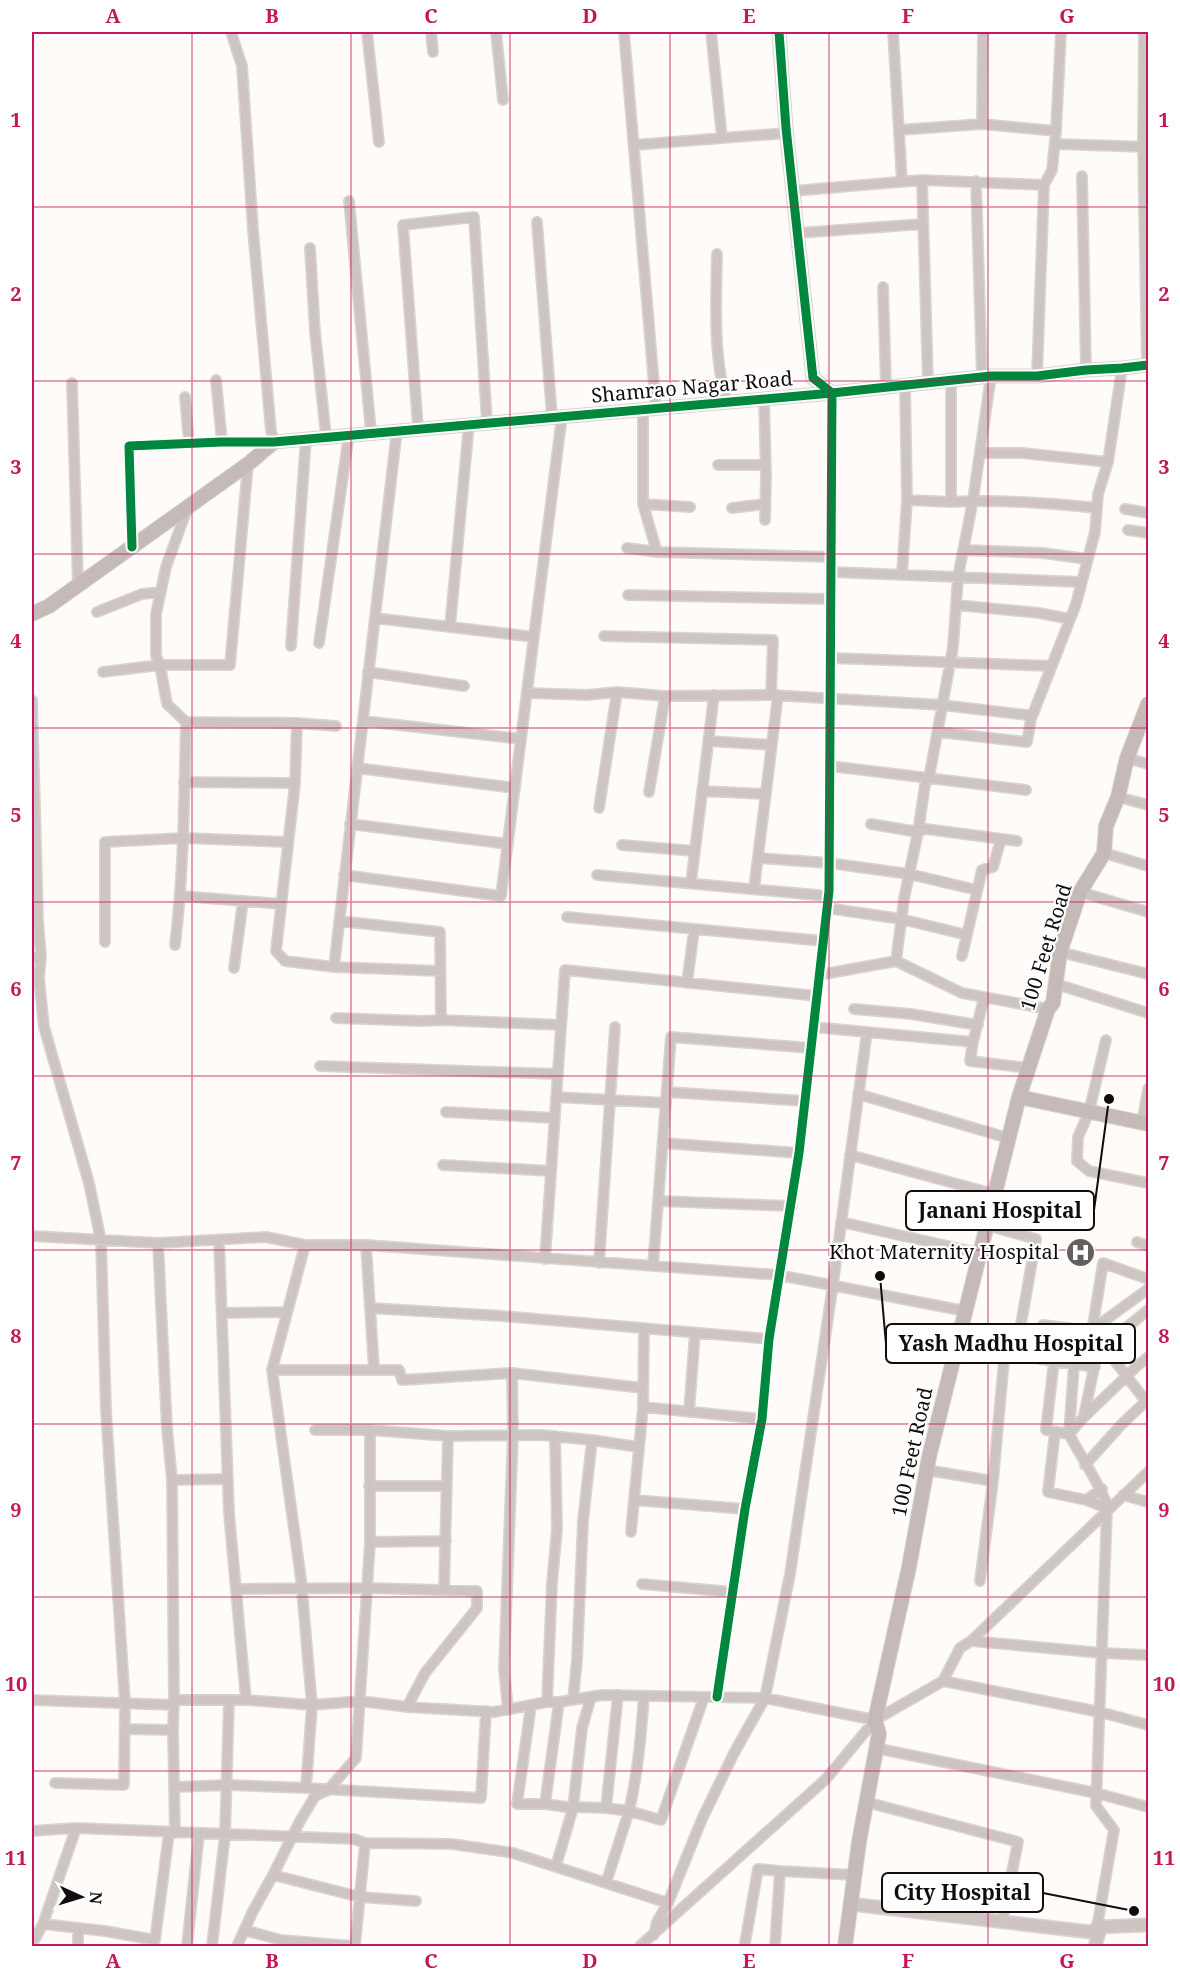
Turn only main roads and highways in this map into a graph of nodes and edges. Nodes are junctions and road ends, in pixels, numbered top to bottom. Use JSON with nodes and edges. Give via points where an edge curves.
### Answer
{"nodes":[{"id":1,"x":274,"y":442,"type":"road end"},
{"id":2,"x":32,"y":614,"type":"edge"},
{"id":3,"x":1149,"y":704,"type":"edge"},
{"id":4,"x":1144,"y":732,"type":"edge"},
{"id":5,"x":1018,"y":1097,"type":"junction"},
{"id":6,"x":1145,"y":1124,"type":"edge"},
{"id":7,"x":846,"y":1946,"type":"edge"}],
"edges":[{"from":1,"to":2,"type":"main road","via":[[187,508]]},
{"from":3,"to":4,"type":"main road","name":"100 Feet Road"},
{"from":4,"to":5,"type":"main road","name":"100 Feet Road","via":[[1127,758],[1118,797],[1106,825],[1104,853],[1080,892],[1060,952],[1053,1003]]},
{"from":5,"to":6,"type":"main road"},
{"from":5,"to":7,"type":"main road","name":"100 Feet Road","via":[[926,1470],[875,1720],[879,1734],[854,1875]]}]}
